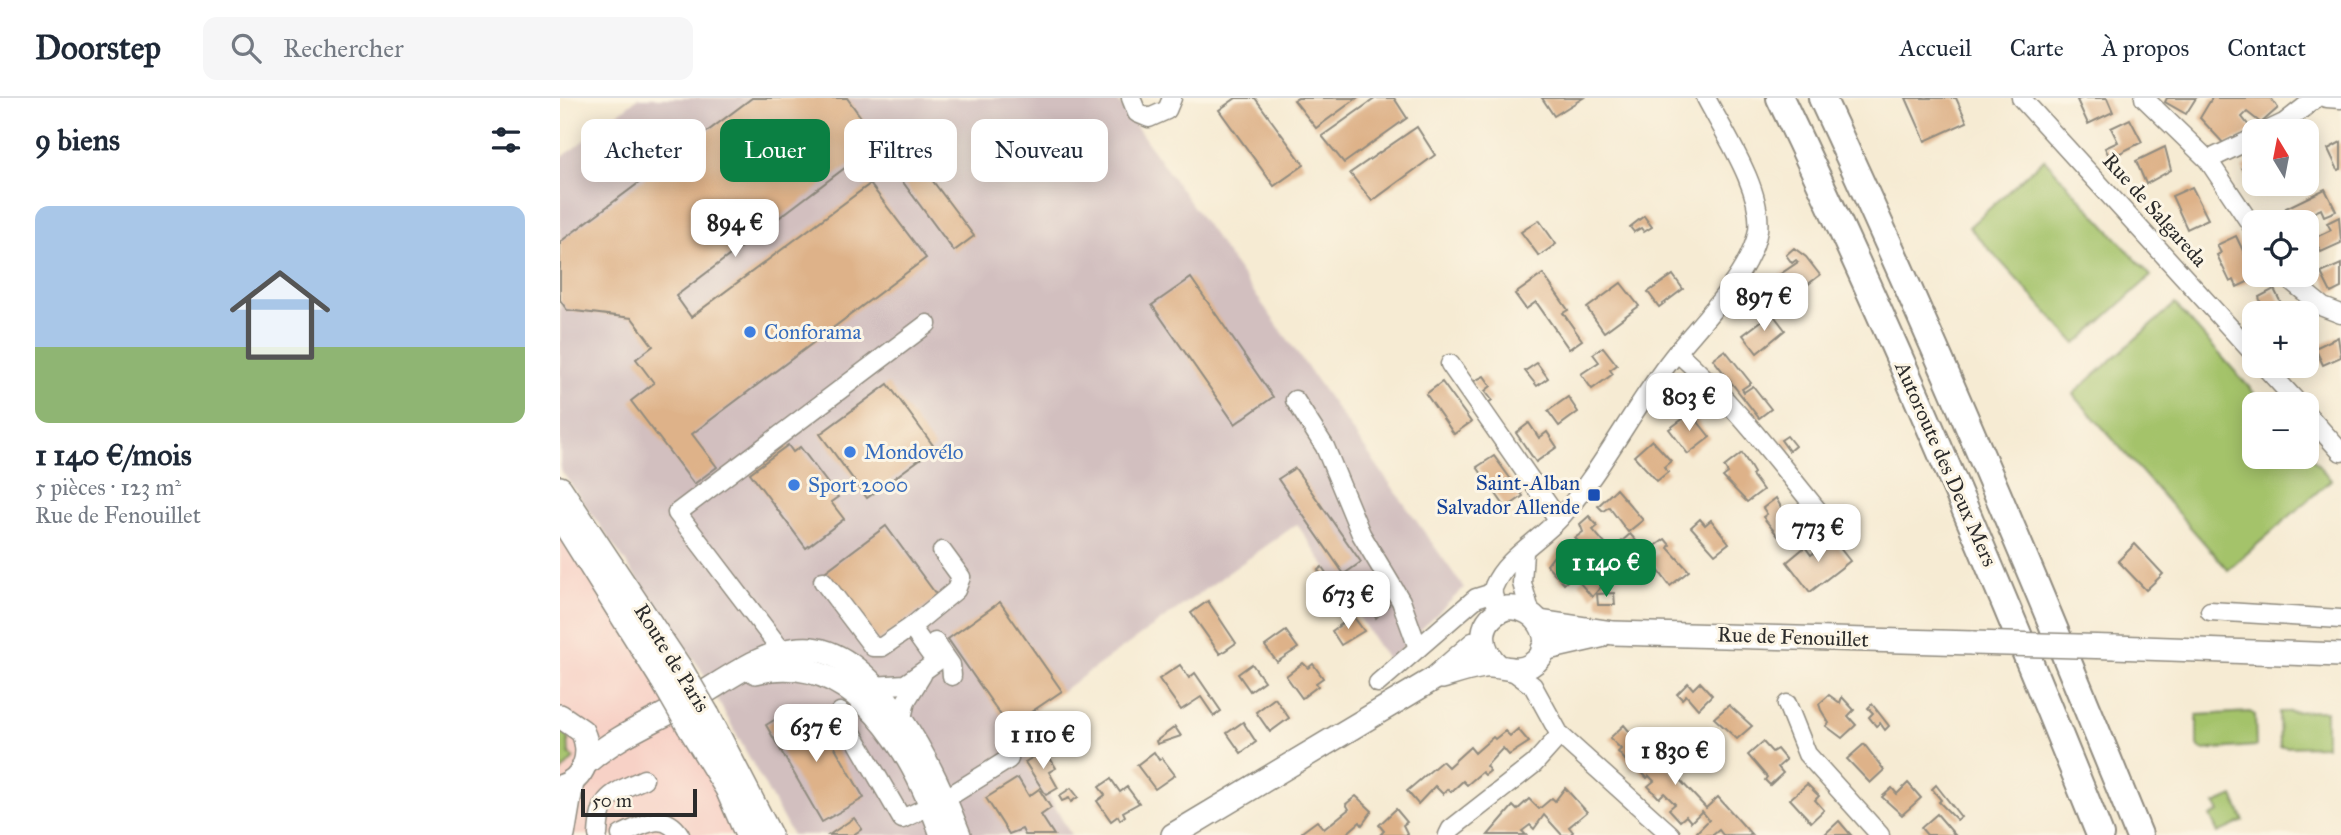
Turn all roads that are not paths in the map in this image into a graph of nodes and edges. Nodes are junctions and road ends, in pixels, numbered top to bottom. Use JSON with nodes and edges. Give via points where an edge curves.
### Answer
{"nodes":[{"id":1,"x":1131,"y":98,"type":"edge"},
{"id":2,"x":1172,"y":98,"type":"edge"},
{"id":3,"x":1706,"y":98,"type":"edge"},
{"id":4,"x":1780,"y":98,"type":"edge"},
{"id":5,"x":1822,"y":98,"type":"edge"},
{"id":6,"x":2021,"y":98,"type":"edge"},
{"id":7,"x":2144,"y":98,"type":"edge"},
{"id":8,"x":2316,"y":98,"type":"edge"},
{"id":9,"x":2328,"y":98,"type":"edge"},
{"id":10,"x":2341,"y":99,"type":"edge"},
{"id":11,"x":2289,"y":119,"type":"edge"},
{"id":12,"x":2242,"y":144,"type":"edge"},
{"id":13,"x":2208,"y":160,"type":"junction"},
{"id":14,"x":2242,"y":211,"type":"edge"},
{"id":15,"x":2299,"y":287,"type":"edge"},
{"id":16,"x":2341,"y":314,"type":"edge"},
{"id":17,"x":927,"y":324,"type":"dead end"},
{"id":18,"x":2242,"y":341,"type":"edge"},
{"id":19,"x":1677,"y":352,"type":"junction"},
{"id":20,"x":1450,"y":364,"type":"dead end"},
{"id":21,"x":2275,"y":378,"type":"edge"},
{"id":22,"x":2288,"y":392,"type":"edge"},
{"id":23,"x":1295,"y":400,"type":"dead end"},
{"id":24,"x":2319,"y":427,"type":"edge"},
{"id":25,"x":2341,"y":452,"type":"edge"},
{"id":26,"x":560,"y":488,"type":"edge"},
{"id":27,"x":1822,"y":516,"type":"dead end"},
{"id":28,"x":560,"y":517,"type":"edge"},
{"id":29,"x":1558,"y":519,"type":"junction"},
{"id":30,"x":942,"y":551,"type":"dead end"},
{"id":31,"x":1524,"y":552,"type":"junction"},
{"id":32,"x":823,"y":581,"type":"dead end"},
{"id":33,"x":1496,"y":602,"type":"junction"},
{"id":34,"x":1462,"y":610,"type":"junction"},
{"id":35,"x":2210,"y":611,"type":"dead end"},
{"id":36,"x":1535,"y":617,"type":"junction"},
{"id":37,"x":2341,"y":619,"type":"edge"},
{"id":38,"x":1613,"y":633,"type":"junction"},
{"id":39,"x":917,"y":635,"type":"junction"},
{"id":40,"x":1483,"y":636,"type":"junction"},
{"id":41,"x":1418,"y":648,"type":"junction"},
{"id":42,"x":782,"y":652,"type":"junction"},
{"id":43,"x":1540,"y":655,"type":"junction"},
{"id":44,"x":2341,"y":655,"type":"edge"},
{"id":45,"x":1505,"y":668,"type":"junction"},
{"id":46,"x":927,"y":669,"type":"junction"},
{"id":47,"x":672,"y":675,"type":"junction"},
{"id":48,"x":952,"y":676,"type":"dead end"},
{"id":49,"x":1435,"y":678,"type":"junction"},
{"id":50,"x":726,"y":680,"type":"junction"},
{"id":51,"x":1378,"y":683,"type":"dead end"},
{"id":52,"x":873,"y":686,"type":"junction"},
{"id":53,"x":1532,"y":686,"type":"junction"},
{"id":54,"x":1787,"y":704,"type":"dead end"},
{"id":55,"x":840,"y":712,"type":"dead end"},
{"id":56,"x":567,"y":716,"type":"edge"},
{"id":57,"x":699,"y":721,"type":"junction"},
{"id":58,"x":901,"y":722,"type":"junction"},
{"id":59,"x":636,"y":729,"type":"junction"},
{"id":60,"x":1560,"y":735,"type":"junction"},
{"id":61,"x":1009,"y":759,"type":"dead end"},
{"id":62,"x":586,"y":763,"type":"junction"},
{"id":63,"x":644,"y":779,"type":"dead end"},
{"id":64,"x":566,"y":785,"type":"edge"},
{"id":65,"x":938,"y":802,"type":"junction"},
{"id":66,"x":563,"y":835,"type":"edge"},
{"id":67,"x":598,"y":835,"type":"edge"},
{"id":68,"x":621,"y":835,"type":"edge"},
{"id":69,"x":680,"y":835,"type":"edge"},
{"id":70,"x":747,"y":835,"type":"edge"},
{"id":71,"x":770,"y":835,"type":"edge"},
{"id":72,"x":942,"y":835,"type":"edge"},
{"id":73,"x":959,"y":835,"type":"edge"},
{"id":74,"x":1173,"y":835,"type":"edge"},
{"id":75,"x":1448,"y":835,"type":"edge"},
{"id":76,"x":1671,"y":835,"type":"edge"},
{"id":77,"x":1880,"y":835,"type":"edge"},
{"id":78,"x":2101,"y":835,"type":"edge"},
{"id":79,"x":2139,"y":835,"type":"edge"}],
"edges":[{"from":1,"to":2,"type":"street","via":[[1137,113],[1149,118],[1167,110]]},
{"from":3,"to":19,"type":"street","via":[[1749,181],[1758,231],[1733,281]]},
{"from":4,"to":78,"type":"highway","name":"Autoroute des Deux Mers","via":[[1857,259],[1998,581]]},
{"from":5,"to":79,"type":"highway","name":"Autoroute des Deux Mers","via":[[2030,567]]},
{"from":6,"to":18,"type":"street","name":"Rue de Salgareda"},
{"from":7,"to":13,"type":"street"},
{"from":8,"to":11,"type":"street"},
{"from":9,"to":10,"type":"street"},
{"from":12,"to":13,"type":"street"},
{"from":13,"to":14,"type":"street"},
{"from":15,"to":16,"type":"street","via":[[2323,307]]},
{"from":17,"to":42,"type":"street","via":[[677,513]]},
{"from":19,"to":27,"type":"street","via":[[1742,417]]},
{"from":19,"to":29,"type":"street","via":[[1597,472]]},
{"from":20,"to":29,"type":"street"},
{"from":21,"to":22,"type":"street"},
{"from":23,"to":41,"type":"street","via":[[1325,447],[1361,534],[1401,601]]},
{"from":24,"to":25,"type":"street"},
{"from":26,"to":47,"type":"main road","name":"Route de Paris"},
{"from":28,"to":47,"type":"main road","name":"Route de Paris"},
{"from":29,"to":31,"type":"street"},
{"from":30,"to":39,"type":"street","via":[[961,577],[956,590]]},
{"from":31,"to":33,"type":"street","via":[[1509,562]]},
{"from":31,"to":36,"type":"street","via":[[1522,583]]},
{"from":32,"to":39,"type":"street","via":[[873,647]]},
{"from":33,"to":34,"type":"street","via":[[1476,598]]},
{"from":33,"to":36,"type":"main road","name":"Rue de Fenouillet"},
{"from":33,"to":40,"type":"main road","name":"Rue de Fenouillet"},
{"from":34,"to":40,"type":"street"},
{"from":34,"to":41,"type":"street"},
{"from":35,"to":37,"type":"street"},
{"from":36,"to":38,"type":"main road","name":"Rue de Fenouillet"},
{"from":36,"to":43,"type":"main road","via":[[1545,635]]},
{"from":38,"to":43,"type":"main road","name":"Rue de Fenouillet"},
{"from":38,"to":44,"type":"main road","name":"Rue de Fenouillet","bridge":true},
{"from":39,"to":46,"type":"street","via":[[936,662]]},
{"from":39,"to":48,"type":"street","via":[[934,640],[951,665]]},
{"from":40,"to":45,"type":"main road","via":[[1487,655]]},
{"from":40,"to":49,"type":"main road","name":"Rue de Fenouillet"},
{"from":41,"to":51,"type":"street"},
{"from":42,"to":50,"type":"main road","via":[[761,658]]},
{"from":42,"to":52,"type":"main road","via":[[818,648],[839,656]]},
{"from":43,"to":45,"type":"main road","name":"Rue de Fenouillet"},
{"from":43,"to":53,"type":"street"},
{"from":45,"to":49,"type":"main road","name":"Rue de Fenouillet"},
{"from":45,"to":53,"type":"street"},
{"from":46,"to":52,"type":"street","via":[[905,684]]},
{"from":46,"to":58,"type":"street","via":[[913,687]]},
{"from":47,"to":57,"type":"main road","name":"Route de Paris","bridge":true},
{"from":49,"to":74,"type":"main road","name":"Rue de Fenouillet"},
{"from":50,"to":59,"type":"main road"},
{"from":50,"to":65,"type":"main road","via":[[792,667],[835,679],[869,706]]},
{"from":52,"to":58,"type":"main road"},
{"from":53,"to":60,"type":"street"},
{"from":54,"to":77,"type":"street","via":[[1807,754]]},
{"from":55,"to":65,"type":"street","via":[[902,819]]},
{"from":56,"to":59,"type":"main road","via":[[607,733]]},
{"from":56,"to":62,"type":"main road","via":[[587,747]]},
{"from":57,"to":70,"type":"main road","name":"Route de Paris"},
{"from":57,"to":71,"type":"main road","name":"Route de Paris"},
{"from":58,"to":65,"type":"main road"},
{"from":59,"to":62,"type":"main road"},
{"from":60,"to":75,"type":"street","via":[[1534,764]]},
{"from":60,"to":76,"type":"street"},
{"from":61,"to":65,"type":"street"},
{"from":62,"to":64,"type":"main road"},
{"from":63,"to":67,"type":"street","via":[[603,802]]},
{"from":64,"to":66,"type":"main road"},
{"from":65,"to":72,"type":"main road"},
{"from":65,"to":73,"type":"main road"},
{"from":68,"to":69,"type":"street","via":[[663,820]]}]}
